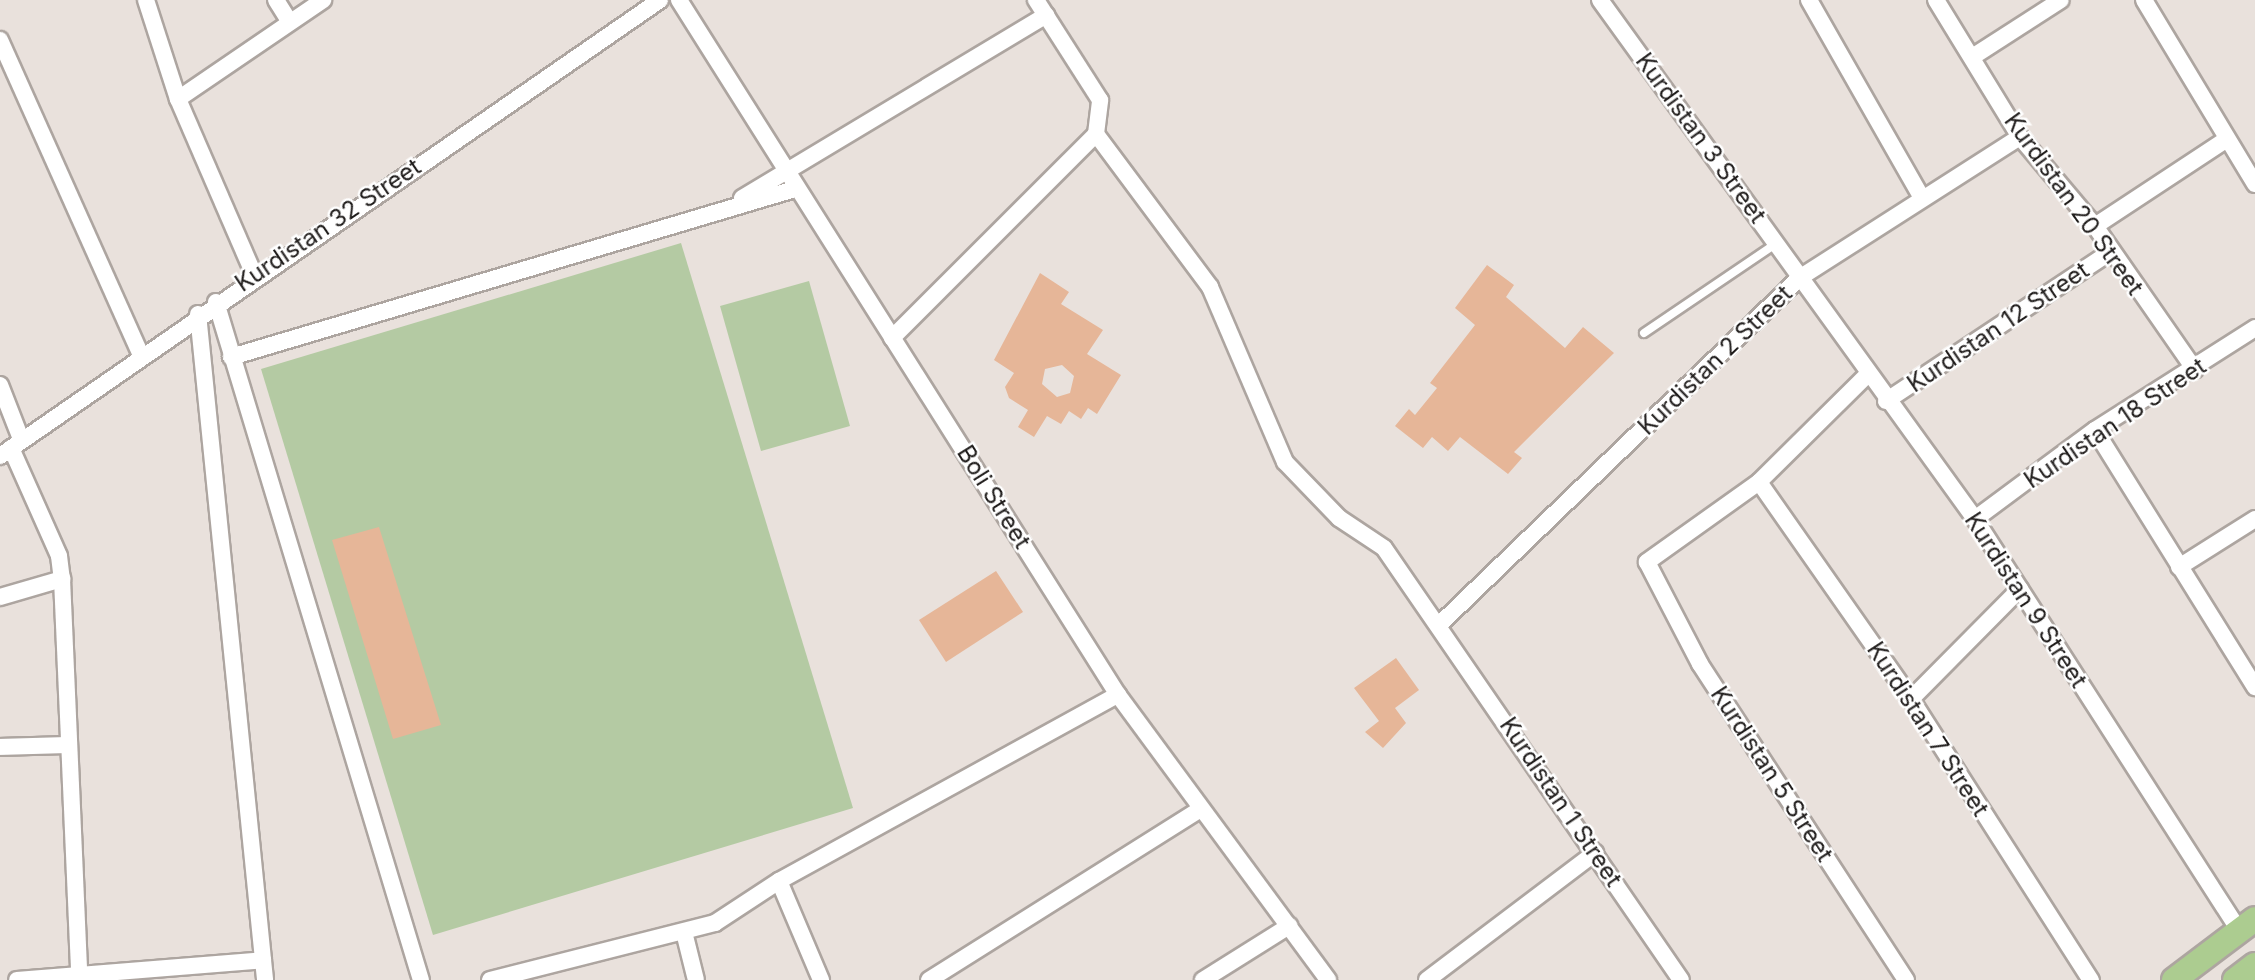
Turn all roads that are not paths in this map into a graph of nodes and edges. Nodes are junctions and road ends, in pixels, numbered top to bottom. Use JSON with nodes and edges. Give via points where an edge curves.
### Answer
{"nodes":[{"id":1,"x":146,"y":0,"type":"edge"},
{"id":2,"x":276,"y":0,"type":"edge"},
{"id":3,"x":323,"y":0,"type":"edge"},
{"id":4,"x":679,"y":0,"type":"edge"},
{"id":5,"x":1037,"y":0,"type":"edge"},
{"id":6,"x":1600,"y":0,"type":"edge"},
{"id":7,"x":1809,"y":0,"type":"edge"},
{"id":8,"x":1936,"y":0,"type":"edge"},
{"id":9,"x":2061,"y":0,"type":"edge"},
{"id":10,"x":2144,"y":0,"type":"edge"},
{"id":11,"x":649,"y":3,"type":"edge"},
{"id":12,"x":1046,"y":15,"type":"junction"},
{"id":13,"x":290,"y":22,"type":"junction"},
{"id":14,"x":0,"y":40,"type":"edge"},
{"id":15,"x":1974,"y":56,"type":"junction"},
{"id":16,"x":178,"y":99,"type":"junction"},
{"id":17,"x":1096,"y":134,"type":"junction"},
{"id":18,"x":2020,"y":137,"type":"junction"},
{"id":19,"x":2224,"y":141,"type":"junction"},
{"id":20,"x":785,"y":173,"type":"junction"},
{"id":21,"x":2255,"y":184,"type":"edge"},
{"id":22,"x":795,"y":189,"type":"junction"},
{"id":23,"x":1921,"y":196,"type":"junction"},
{"id":24,"x":719,"y":212,"type":"junction"},
{"id":25,"x":2095,"y":226,"type":"junction"},
{"id":26,"x":1777,"y":243,"type":"junction"},
{"id":27,"x":2110,"y":252,"type":"junction"},
{"id":28,"x":254,"y":275,"type":"junction"},
{"id":29,"x":1801,"y":277,"type":"junction"},
{"id":30,"x":215,"y":302,"type":"junction"},
{"id":31,"x":198,"y":314,"type":"junction"},
{"id":32,"x":2255,"y":328,"type":"edge"},
{"id":33,"x":1644,"y":333,"type":"dead end"},
{"id":34,"x":892,"y":338,"type":"junction"},
{"id":35,"x":141,"y":355,"type":"junction"},
{"id":36,"x":231,"y":357,"type":"junction"},
{"id":37,"x":2195,"y":370,"type":"junction"},
{"id":38,"x":1867,"y":376,"type":"junction"},
{"id":39,"x":0,"y":385,"type":"edge"},
{"id":40,"x":1886,"y":401,"type":"junction"},
{"id":41,"x":2095,"y":430,"type":"junction"},
{"id":42,"x":11,"y":448,"type":"edge"},
{"id":43,"x":1759,"y":482,"type":"junction"},
{"id":44,"x":1975,"y":519,"type":"junction"},
{"id":45,"x":2255,"y":519,"type":"edge"},
{"id":46,"x":2179,"y":567,"type":"junction"},
{"id":47,"x":62,"y":579,"type":"junction"},
{"id":48,"x":2020,"y":589,"type":"junction"},
{"id":49,"x":0,"y":597,"type":"edge"},
{"id":50,"x":1441,"y":624,"type":"junction"},
{"id":51,"x":2255,"y":652,"type":"edge"},
{"id":52,"x":2240,"y":661,"type":"junction"},
{"id":53,"x":2255,"y":687,"type":"edge"},
{"id":54,"x":1118,"y":695,"type":"junction"},
{"id":55,"x":1911,"y":699,"type":"junction"},
{"id":56,"x":68,"y":745,"type":"junction"},
{"id":57,"x":0,"y":747,"type":"edge"},
{"id":58,"x":1201,"y":809,"type":"junction"},
{"id":59,"x":1595,"y":853,"type":"junction"},
{"id":60,"x":779,"y":881,"type":"junction"},
{"id":61,"x":2247,"y":925,"type":"edge"},
{"id":62,"x":1289,"y":926,"type":"junction"},
{"id":63,"x":684,"y":932,"type":"junction"},
{"id":64,"x":262,"y":960,"type":"junction"},
{"id":65,"x":2255,"y":965,"type":"edge"},
{"id":66,"x":79,"y":975,"type":"junction"},
{"id":67,"x":17,"y":980,"type":"edge"},
{"id":68,"x":265,"y":980,"type":"edge"},
{"id":69,"x":421,"y":980,"type":"edge"},
{"id":70,"x":490,"y":980,"type":"edge"},
{"id":71,"x":696,"y":980,"type":"edge"},
{"id":72,"x":821,"y":980,"type":"edge"},
{"id":73,"x":929,"y":980,"type":"edge"},
{"id":74,"x":1203,"y":980,"type":"edge"},
{"id":75,"x":1328,"y":980,"type":"edge"},
{"id":76,"x":1427,"y":980,"type":"edge"},
{"id":77,"x":1681,"y":980,"type":"edge"},
{"id":78,"x":1906,"y":980,"type":"edge"},
{"id":79,"x":2091,"y":980,"type":"edge"},
{"id":80,"x":2174,"y":980,"type":"edge"},
{"id":81,"x":2235,"y":980,"type":"edge"}],
"edges":[{"from":1,"to":16,"type":"street"},
{"from":2,"to":13,"type":"street"},
{"from":3,"to":13,"type":"street"},
{"from":4,"to":20,"type":"street","name":"Boli Street"},
{"from":5,"to":12,"type":"street"},
{"from":6,"to":26,"type":"street","name":"Kurdistan 3 Street"},
{"from":7,"to":23,"type":"street"},
{"from":8,"to":15,"type":"street","name":"Kurdistan 20 Street"},
{"from":9,"to":15,"type":"street"},
{"from":10,"to":19,"type":"street"},
{"from":11,"to":28,"type":"street","name":"Kurdistan 32 Street"},
{"from":12,"to":17,"type":"street","via":[[1100,100]]},
{"from":12,"to":20,"type":"street"},
{"from":13,"to":16,"type":"street"},
{"from":14,"to":35,"type":"street"},
{"from":15,"to":18,"type":"street","name":"Kurdistan 20 Street"},
{"from":16,"to":28,"type":"street"},
{"from":17,"to":34,"type":"street"},
{"from":17,"to":50,"type":"street","name":"Kurdistan 1 Street","via":[[1210,287],[1285,462],[1339,518],[1384,548]]},
{"from":18,"to":23,"type":"street","name":"Kurdistan 2 Street"},
{"from":18,"to":25,"type":"street","name":"Kurdistan 20 Street"},
{"from":19,"to":21,"type":"street"},
{"from":19,"to":25,"type":"street"},
{"from":20,"to":22,"type":"street","name":"Boli Street"},
{"from":20,"to":24,"type":"street"},
{"from":22,"to":24,"type":"street"},
{"from":22,"to":34,"type":"street","name":"Boli Street"},
{"from":23,"to":29,"type":"street","name":"Kurdistan 2 Street"},
{"from":24,"to":36,"type":"street"},
{"from":25,"to":27,"type":"street","name":"Kurdistan 20 Street"},
{"from":26,"to":29,"type":"street","name":"Kurdistan 3 Street"},
{"from":26,"to":33,"type":"lane"},
{"from":27,"to":37,"type":"street","name":"Kurdistan 20 Street"},
{"from":27,"to":40,"type":"street","name":"Kurdistan 12 Street"},
{"from":28,"to":30,"type":"street","name":"Kurdistan 32 Street"},
{"from":29,"to":38,"type":"street","name":"Kurdistan 9 Street"},
{"from":29,"to":50,"type":"street","name":"Kurdistan 2 Street"},
{"from":30,"to":31,"type":"street","name":"Kurdistan 32 Street"},
{"from":30,"to":36,"type":"street"},
{"from":31,"to":35,"type":"street","name":"Kurdistan 32 Street"},
{"from":31,"to":64,"type":"street"},
{"from":32,"to":37,"type":"street","name":"Kurdistan 18 Street"},
{"from":34,"to":54,"type":"street","name":"Boli Street"},
{"from":35,"to":42,"type":"street","name":"Kurdistan 32 Street"},
{"from":36,"to":69,"type":"street"},
{"from":37,"to":41,"type":"street","name":"Kurdistan 18 Street"},
{"from":38,"to":40,"type":"street","name":"Kurdistan 9 Street"},
{"from":38,"to":43,"type":"street","via":[[1798,436]]},
{"from":39,"to":42,"type":"street"},
{"from":40,"to":44,"type":"street","name":"Kurdistan 9 Street"},
{"from":41,"to":44,"type":"street","name":"Kurdistan 18 Street"},
{"from":41,"to":46,"type":"street"},
{"from":42,"to":47,"type":"street","via":[[59,556]]},
{"from":43,"to":55,"type":"street","name":"Kurdistan 7 Street"},
{"from":43,"to":78,"type":"street","name":"Kurdistan 5 Street","via":[[1647,562],[1700,664]]},
{"from":44,"to":48,"type":"street","name":"Kurdistan 9 Street"},
{"from":45,"to":46,"type":"street"},
{"from":46,"to":52,"type":"street"},
{"from":47,"to":49,"type":"street"},
{"from":47,"to":56,"type":"street"},
{"from":48,"to":55,"type":"street"},
{"from":48,"to":61,"type":"street","name":"Kurdistan 9 Street"},
{"from":50,"to":59,"type":"street","name":"Kurdistan 1 Street"},
{"from":51,"to":52,"type":"street"},
{"from":52,"to":53,"type":"street"},
{"from":54,"to":58,"type":"street","name":"Boli Street"},
{"from":54,"to":60,"type":"street"},
{"from":55,"to":79,"type":"street","name":"Kurdistan 7 Street"},
{"from":56,"to":57,"type":"street"},
{"from":56,"to":66,"type":"street"},
{"from":58,"to":62,"type":"street","name":"Boli Street"},
{"from":58,"to":73,"type":"street"},
{"from":59,"to":76,"type":"street"},
{"from":59,"to":77,"type":"street","name":"Kurdistan 1 Street"},
{"from":60,"to":63,"type":"street","via":[[715,923]]},
{"from":60,"to":72,"type":"street"},
{"from":61,"to":80,"type":"highway"},
{"from":62,"to":74,"type":"street"},
{"from":62,"to":75,"type":"street","name":"Boli Street"},
{"from":63,"to":70,"type":"street"},
{"from":63,"to":71,"type":"street"},
{"from":64,"to":66,"type":"street"},
{"from":64,"to":68,"type":"street"},
{"from":65,"to":81,"type":"highway"},
{"from":66,"to":67,"type":"street"}]}
